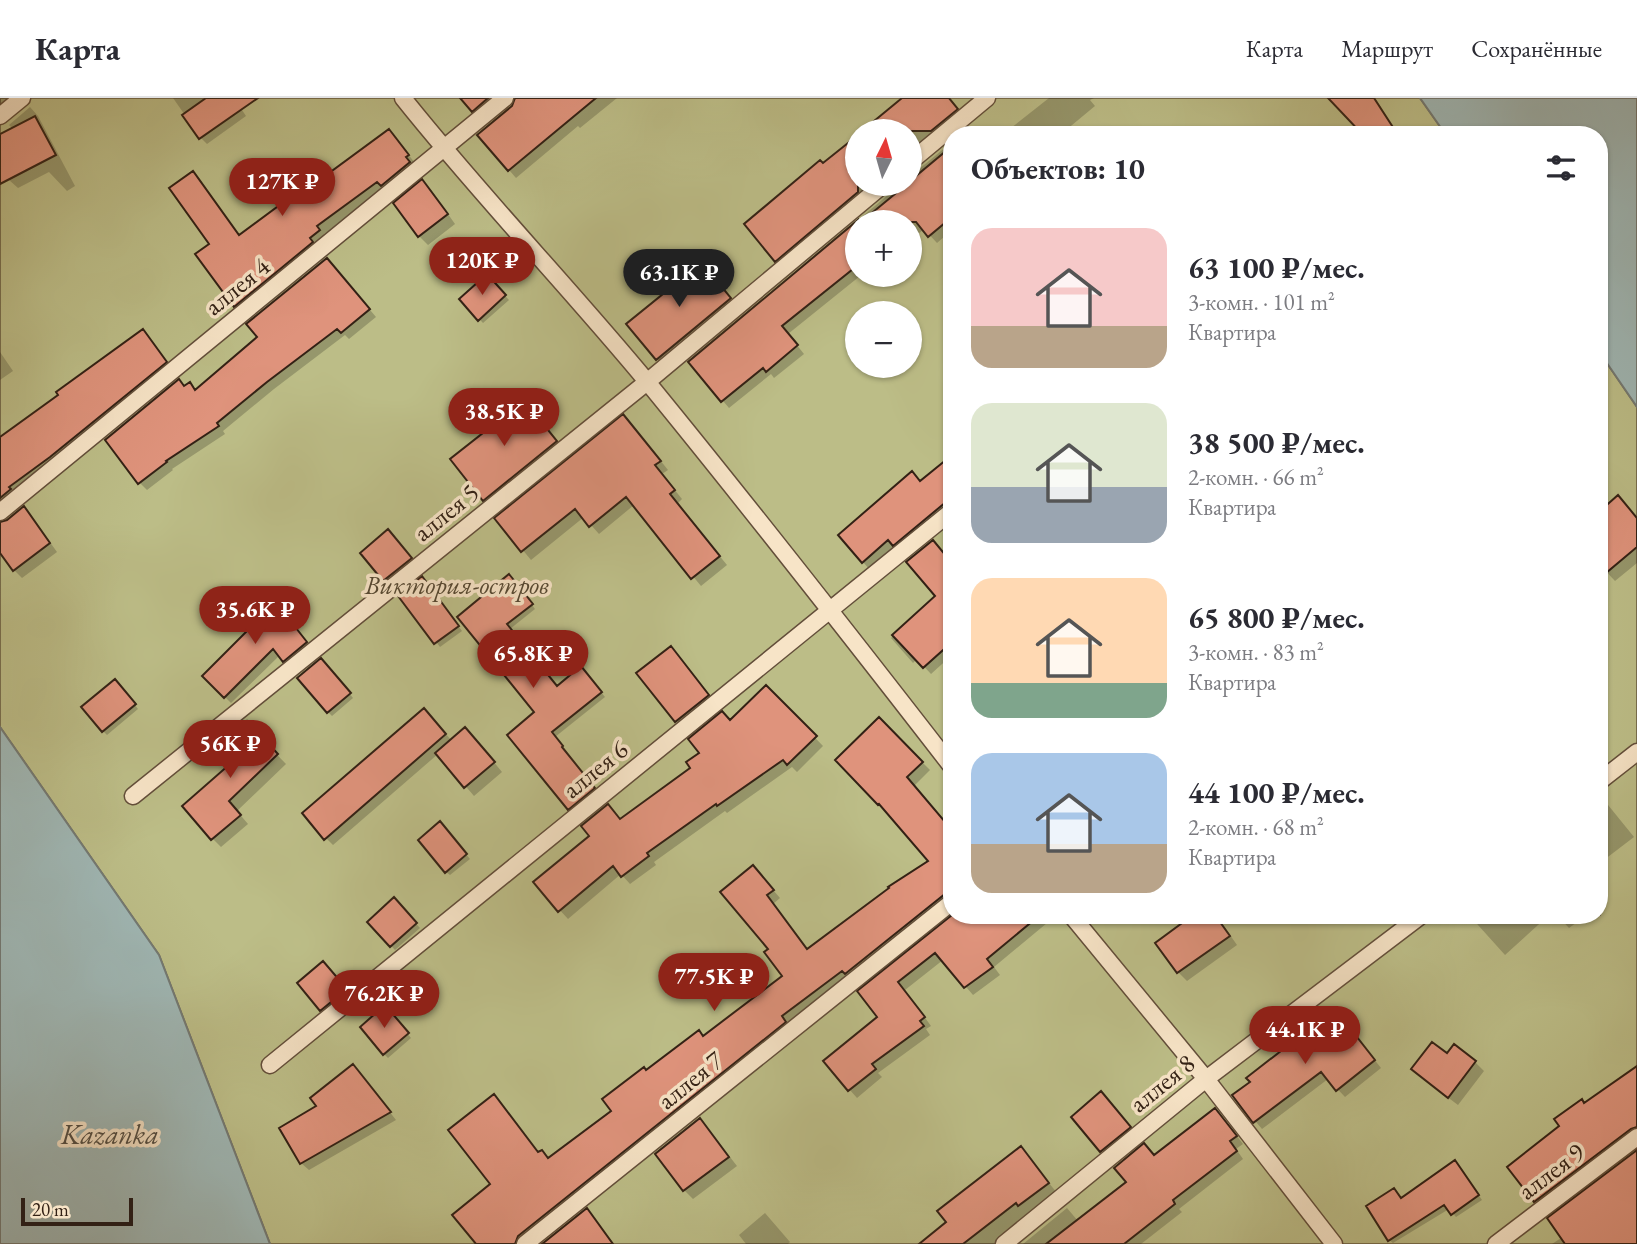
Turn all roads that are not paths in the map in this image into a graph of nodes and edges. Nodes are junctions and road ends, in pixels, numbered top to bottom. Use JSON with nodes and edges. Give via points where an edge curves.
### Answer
{"nodes":[{"id":1,"x":22,"y":98,"type":"edge"},
{"id":2,"x":403,"y":98,"type":"edge"},
{"id":3,"x":505,"y":98,"type":"edge"},
{"id":4,"x":987,"y":98,"type":"edge"},
{"id":5,"x":0,"y":116,"type":"edge"},
{"id":6,"x":953,"y":126,"type":"edge"},
{"id":7,"x":943,"y":135,"type":"edge"},
{"id":8,"x":443,"y":148,"type":"junction"},
{"id":9,"x":922,"y":152,"type":"edge"},
{"id":10,"x":870,"y":196,"type":"edge"},
{"id":11,"x":647,"y":382,"type":"junction"},
{"id":12,"x":0,"y":512,"type":"edge"},
{"id":13,"x":943,"y":518,"type":"edge"},
{"id":14,"x":830,"y":610,"type":"junction"},
{"id":15,"x":1637,"y":752,"type":"edge"},
{"id":16,"x":943,"y":755,"type":"edge"},
{"id":17,"x":1608,"y":775,"type":"edge"},
{"id":18,"x":134,"y":796,"type":"dead end"},
{"id":19,"x":943,"y":909,"type":"edge"},
{"id":20,"x":1078,"y":924,"type":"edge"},
{"id":21,"x":1410,"y":924,"type":"edge"},
{"id":22,"x":270,"y":1065,"type":"dead end"},
{"id":23,"x":1206,"y":1079,"type":"junction"},
{"id":24,"x":1637,"y":1137,"type":"edge"},
{"id":25,"x":525,"y":1244,"type":"edge"},
{"id":26,"x":1004,"y":1244,"type":"edge"},
{"id":27,"x":1334,"y":1244,"type":"edge"},
{"id":28,"x":1496,"y":1244,"type":"edge"}],
"edges":[{"from":1,"to":5,"type":"lane"},
{"from":2,"to":8,"type":"lane"},
{"from":3,"to":8,"type":"lane","name":"аллея 4"},
{"from":4,"to":6,"type":"lane"},
{"from":7,"to":9,"type":"lane"},
{"from":8,"to":11,"type":"lane"},
{"from":8,"to":12,"type":"lane","name":"аллея 4"},
{"from":10,"to":11,"type":"lane","name":"аллея 5"},
{"from":11,"to":14,"type":"lane"},
{"from":11,"to":18,"type":"lane","name":"аллея 5"},
{"from":13,"to":14,"type":"lane","name":"аллея 6"},
{"from":14,"to":16,"type":"lane"},
{"from":14,"to":22,"type":"lane","name":"аллея 6"},
{"from":15,"to":17,"type":"lane"},
{"from":19,"to":25,"type":"lane","name":"аллея 7"},
{"from":20,"to":23,"type":"lane"},
{"from":21,"to":23,"type":"lane","name":"аллея 8"},
{"from":23,"to":26,"type":"lane","name":"аллея 8"},
{"from":23,"to":27,"type":"lane"},
{"from":24,"to":28,"type":"lane","name":"аллея 9"}]}
